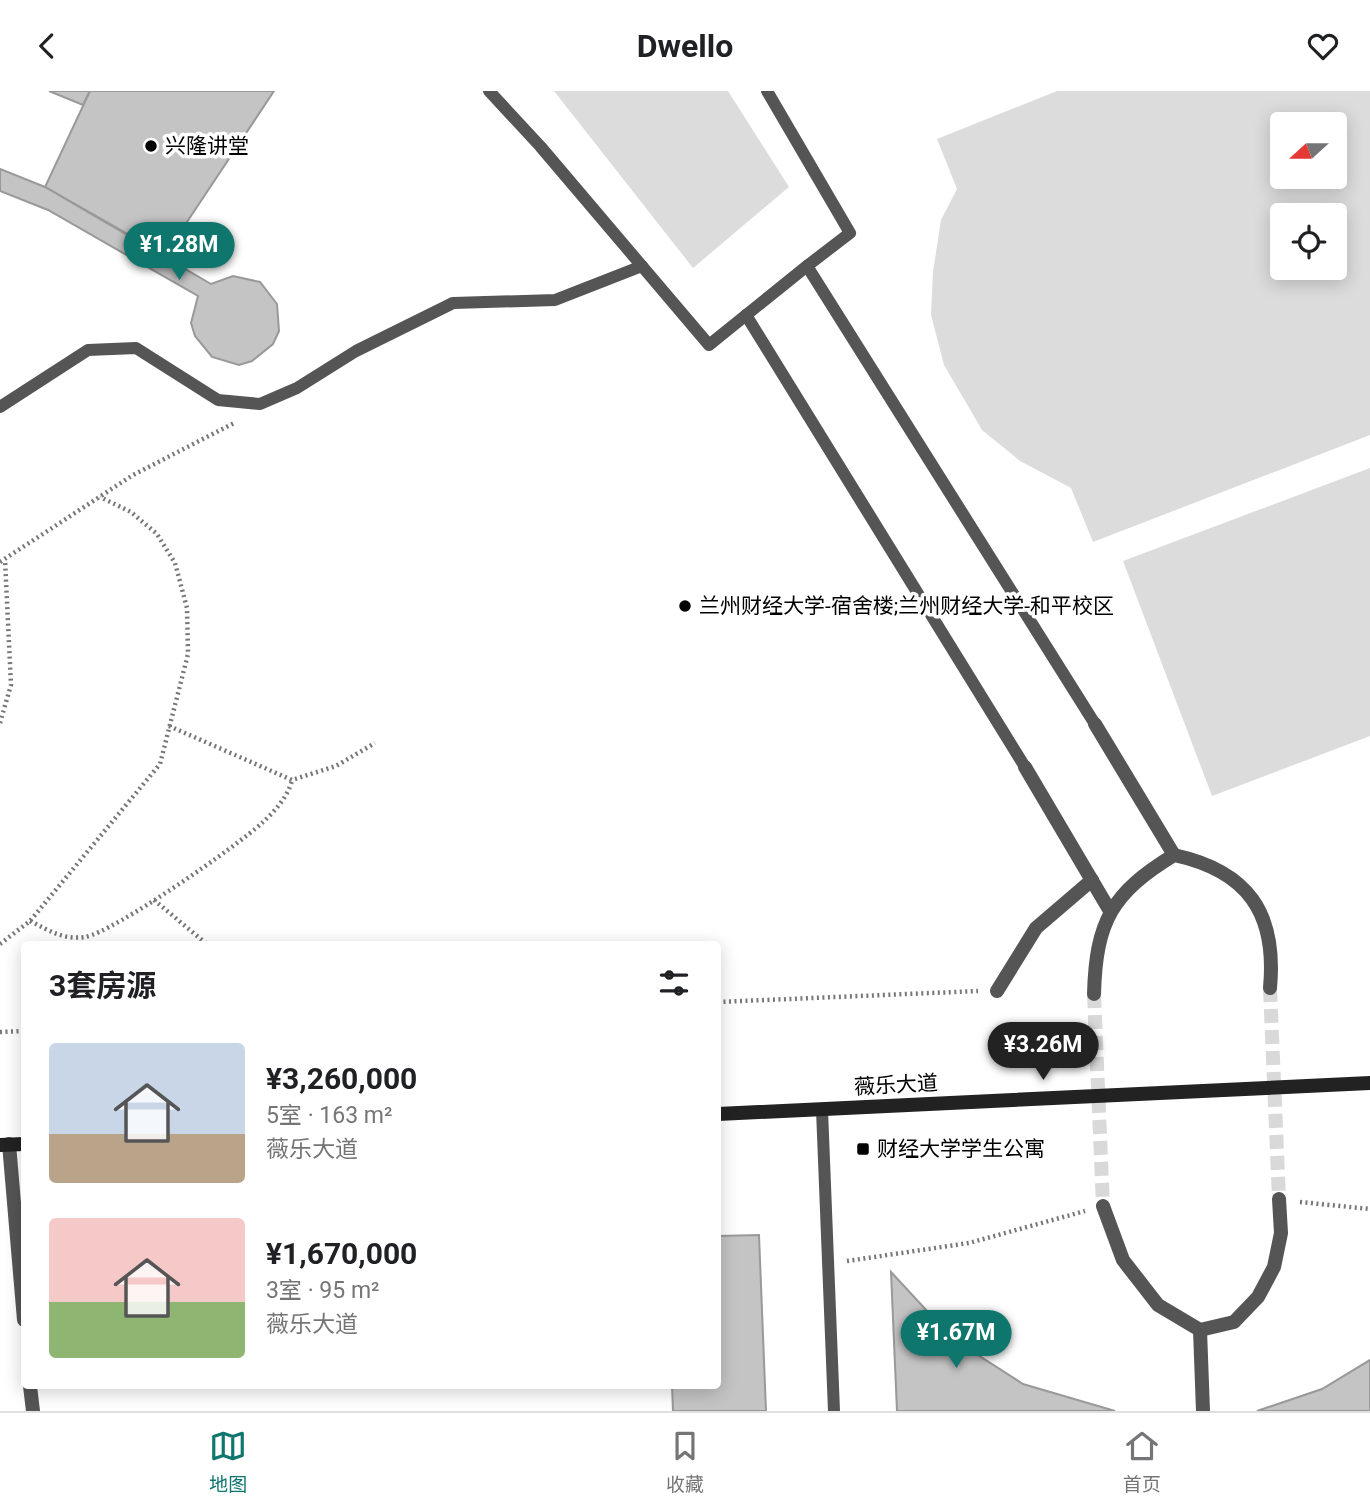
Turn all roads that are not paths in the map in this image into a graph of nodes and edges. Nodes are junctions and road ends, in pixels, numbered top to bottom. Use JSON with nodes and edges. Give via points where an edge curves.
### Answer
{"nodes":[{"id":1,"x":489,"y":91,"type":"edge"},
{"id":2,"x":767,"y":91,"type":"edge"},
{"id":3,"x":642,"y":266,"type":"junction"},
{"id":4,"x":807,"y":266,"type":"junction"},
{"id":5,"x":746,"y":315,"type":"junction"},
{"id":6,"x":0,"y":407,"type":"edge"},
{"id":7,"x":1096,"y":724,"type":"joint"},
{"id":8,"x":1025,"y":767,"type":"joint"},
{"id":9,"x":1174,"y":855,"type":"junction"},
{"id":10,"x":1092,"y":880,"type":"junction"},
{"id":11,"x":1110,"y":911,"type":"junction"},
{"id":12,"x":1270,"y":988,"type":"tunnel mouth"},
{"id":13,"x":997,"y":991,"type":"road end"},
{"id":14,"x":1094,"y":994,"type":"tunnel mouth"},
{"id":15,"x":1370,"y":1083,"type":"edge"},
{"id":16,"x":822,"y":1110,"type":"junction"},
{"id":17,"x":721,"y":1114,"type":"edge"},
{"id":18,"x":4,"y":1145,"type":"edge"},
{"id":19,"x":1279,"y":1199,"type":"tunnel mouth"},
{"id":20,"x":1103,"y":1206,"type":"tunnel mouth"},
{"id":21,"x":21,"y":1294,"type":"edge"},
{"id":22,"x":1200,"y":1330,"type":"junction"},
{"id":23,"x":30,"y":1389,"type":"edge"},
{"id":24,"x":33,"y":1411,"type":"edge"},
{"id":25,"x":834,"y":1411,"type":"edge"},
{"id":26,"x":1203,"y":1411,"type":"edge"}],
"edges":[{"from":1,"to":3,"type":"lane"},
{"from":2,"to":4,"type":"lane","via":[[850,233]]},
{"from":3,"to":5,"type":"lane","via":[[709,345]]},
{"from":3,"to":6,"type":"lane","via":[[555,300],[453,303],[260,404],[218,400],[136,348],[88,350]]},
{"from":4,"to":5,"type":"lane"},
{"from":4,"to":7,"type":"lane"},
{"from":5,"to":8,"type":"lane"},
{"from":7,"to":9,"type":"street"},
{"from":8,"to":10,"type":"street"},
{"from":9,"to":11,"type":"street","via":[[1137,877]]},
{"from":9,"to":12,"type":"street","via":[[1204,861],[1253,898],[1268,926],[1273,957]]},
{"from":10,"to":11,"type":"street"},
{"from":10,"to":13,"type":"street","via":[[1036,928]]},
{"from":11,"to":14,"type":"street","via":[[1095,951]]},
{"from":15,"to":16,"type":"main road","name":"薇乐大道"},
{"from":16,"to":17,"type":"main road","name":"薇乐大道"},
{"from":16,"to":25,"type":"lane"},
{"from":18,"to":21,"type":"street"},
{"from":19,"to":22,"type":"street","via":[[1281,1234],[1258,1297],[1234,1322]]},
{"from":20,"to":22,"type":"street","via":[[1123,1259],[1158,1305]]},
{"from":22,"to":26,"type":"street"},
{"from":23,"to":24,"type":"street"}]}
